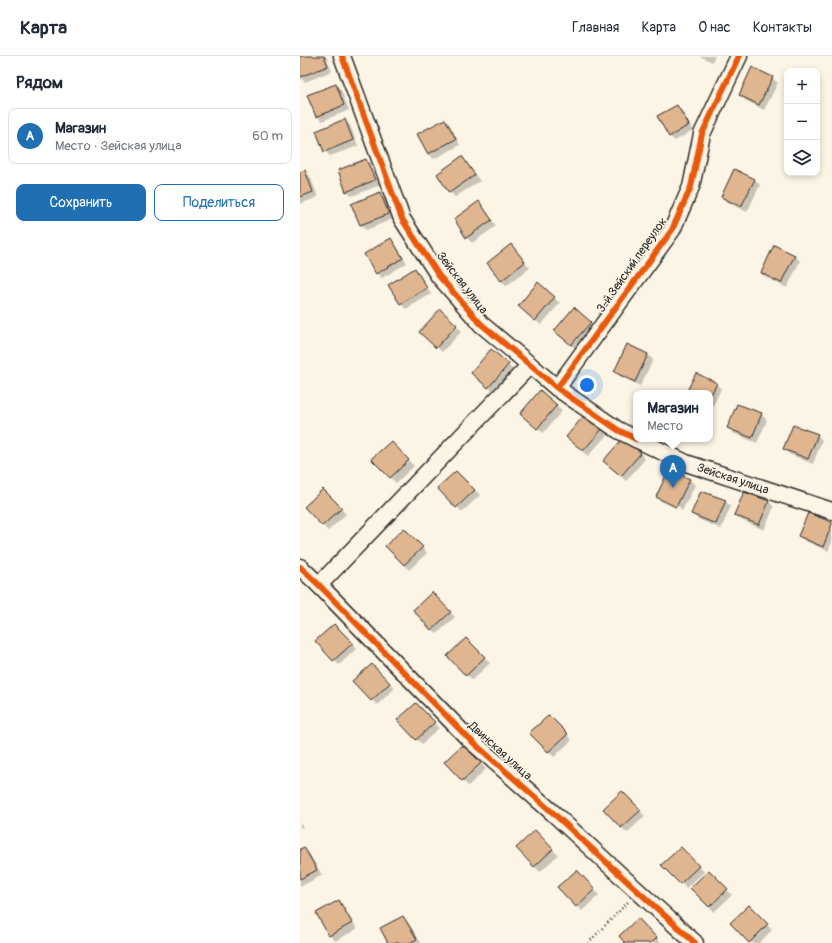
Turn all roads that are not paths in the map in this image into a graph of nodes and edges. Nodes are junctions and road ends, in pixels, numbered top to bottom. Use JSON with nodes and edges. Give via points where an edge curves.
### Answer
{"nodes":[{"id":1,"x":342,"y":56,"type":"edge"},
{"id":2,"x":739,"y":56,"type":"edge"},
{"id":3,"x":530,"y":365,"type":"junction"},
{"id":4,"x":557,"y":388,"type":"junction"},
{"id":5,"x":633,"y":438,"type":"edge"},
{"id":6,"x":642,"y":442,"type":"edge"},
{"id":7,"x":832,"y":511,"type":"edge"},
{"id":8,"x":300,"y":567,"type":"edge"},
{"id":9,"x":319,"y":585,"type":"junction"},
{"id":10,"x":695,"y":943,"type":"edge"}],
"edges":[{"from":1,"to":3,"type":"street","name":"Зейская улица","via":[[402,219],[439,276],[481,324]]},
{"from":2,"to":4,"type":"street","name":"3-й Зейский переулок","via":[[702,134],[692,187],[672,230]]},
{"from":3,"to":4,"type":"street","name":"Зейская улица"},
{"from":3,"to":9,"type":"street"},
{"from":4,"to":5,"type":"street","name":"Зейская улица"},
{"from":6,"to":7,"type":"street","name":"Зейская улица","via":[[686,463]]},
{"from":8,"to":9,"type":"street","name":"Двинская улица"},
{"from":9,"to":10,"type":"street","name":"Двинская улица","via":[[468,738]]}]}
